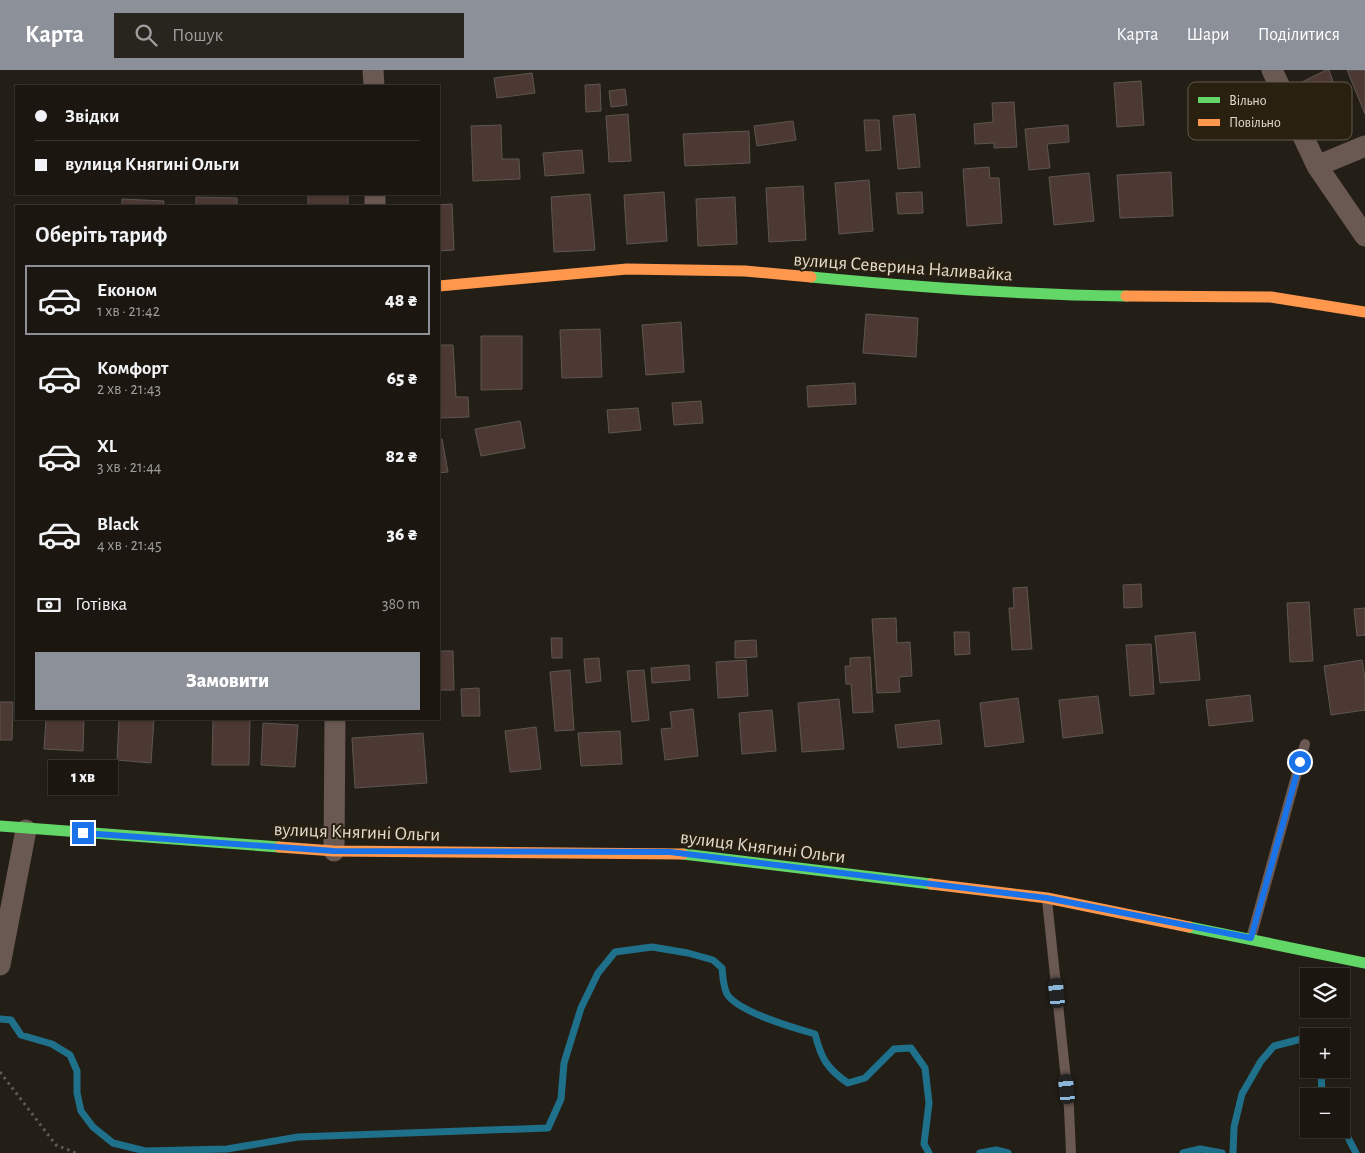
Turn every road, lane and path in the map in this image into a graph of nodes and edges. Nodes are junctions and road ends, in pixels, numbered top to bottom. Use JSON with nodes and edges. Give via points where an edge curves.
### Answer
{"nodes":[{"id":1,"x":373,"y":70,"type":"edge"},
{"id":2,"x":1272,"y":70,"type":"edge"},
{"id":3,"x":1278,"y":82,"type":"edge"},
{"id":4,"x":374,"y":85,"type":"edge"},
{"id":5,"x":1304,"y":140,"type":"edge"},
{"id":6,"x":1365,"y":146,"type":"edge"},
{"id":7,"x":1316,"y":166,"type":"junction"},
{"id":8,"x":1365,"y":236,"type":"edge"},
{"id":9,"x":440,"y":286,"type":"edge"},
{"id":10,"x":1365,"y":312,"type":"edge"},
{"id":11,"x":335,"y":720,"type":"edge"},
{"id":12,"x":1305,"y":744,"type":"dead end"},
{"id":13,"x":0,"y":826,"type":"edge"},
{"id":14,"x":26,"y":830,"type":"junction"},
{"id":15,"x":334,"y":851,"type":"junction"},
{"id":16,"x":1047,"y":898,"type":"junction"},
{"id":17,"x":1251,"y":938,"type":"junction"},
{"id":18,"x":1365,"y":963,"type":"edge"},
{"id":19,"x":0,"y":965,"type":"edge"},
{"id":20,"x":0,"y":1072,"type":"edge"},
{"id":21,"x":76,"y":1153,"type":"edge"},
{"id":22,"x":1070,"y":1153,"type":"edge"}],
"edges":[{"from":1,"to":4,"type":"street"},
{"from":2,"to":3,"type":"street"},
{"from":5,"to":7,"type":"street"},
{"from":6,"to":7,"type":"street"},
{"from":7,"to":8,"type":"street"},
{"from":9,"to":10,"type":"street","name":"вулиця Северина Наливайка","via":[[627,269],[744,271],[882,284],[1066,295],[1271,297]]},
{"from":11,"to":15,"type":"street"},
{"from":12,"to":17,"type":"lane"},
{"from":13,"to":14,"type":"street","name":"вулиця Княгині Ольги"},
{"from":14,"to":15,"type":"street","name":"вулиця Княгині Ольги"},
{"from":14,"to":19,"type":"street"},
{"from":15,"to":16,"type":"street","name":"вулиця Княгині Ольги","via":[[670,852]]},
{"from":16,"to":17,"type":"street","name":"вулиця Княгині Ольги"},
{"from":16,"to":22,"type":"lane","via":[[1069,1108]]},
{"from":17,"to":18,"type":"street","name":"вулиця Княгині Ольги"},
{"from":20,"to":21,"type":"path","via":[[56,1145]]}]}
